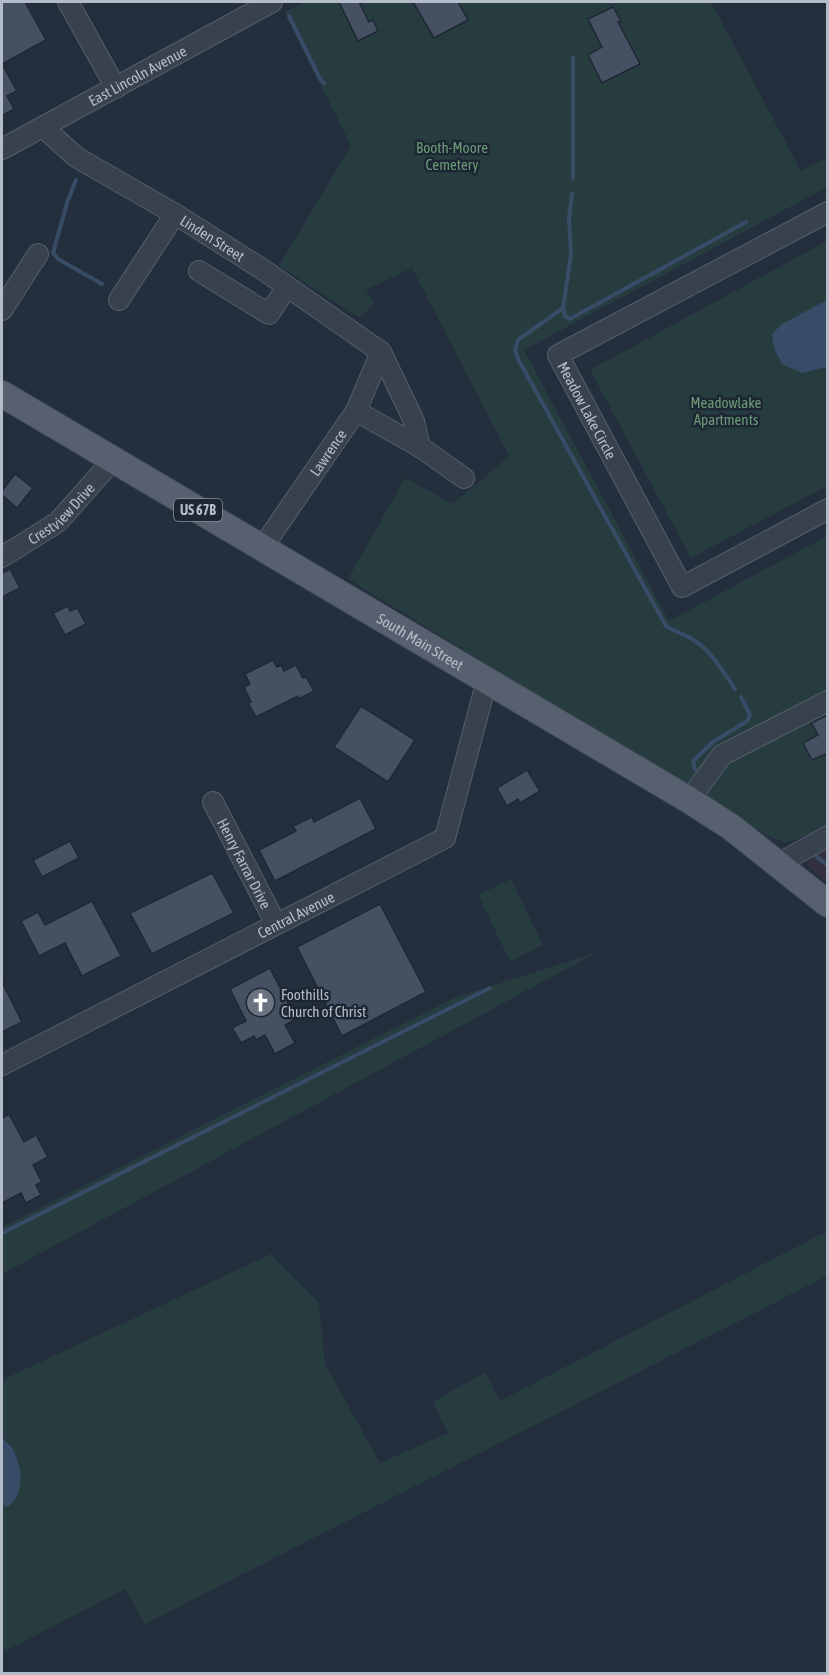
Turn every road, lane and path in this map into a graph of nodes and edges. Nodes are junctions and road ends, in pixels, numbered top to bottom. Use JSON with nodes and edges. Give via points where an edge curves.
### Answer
{"nodes":[{"id":1,"x":69,"y":2,"type":"edge"},
{"id":2,"x":272,"y":2,"type":"edge"},
{"id":3,"x":116,"y":88,"type":"junction"},
{"id":4,"x":44,"y":128,"type":"junction"},
{"id":5,"x":2,"y":149,"type":"edge"},
{"id":6,"x":828,"y":212,"type":"edge"},
{"id":7,"x":175,"y":214,"type":"junction"},
{"id":8,"x":38,"y":254,"type":"dead end"},
{"id":9,"x":199,"y":271,"type":"dead end"},
{"id":10,"x":287,"y":286,"type":"junction"},
{"id":11,"x":119,"y":300,"type":"dead end"},
{"id":12,"x":2,"y":310,"type":"edge"},
{"id":13,"x":381,"y":352,"type":"junction"},
{"id":14,"x":2,"y":394,"type":"edge"},
{"id":15,"x":356,"y":411,"type":"junction"},
{"id":16,"x":420,"y":447,"type":"junction"},
{"id":17,"x":112,"y":461,"type":"junction"},
{"id":18,"x":465,"y":478,"type":"dead end"},
{"id":19,"x":828,"y":509,"type":"edge"},
{"id":20,"x":262,"y":548,"type":"junction"},
{"id":21,"x":2,"y":557,"type":"edge"},
{"id":22,"x":487,"y":680,"type":"junction"},
{"id":23,"x":828,"y":701,"type":"edge"},
{"id":24,"x":689,"y":800,"type":"junction"},
{"id":25,"x":213,"y":802,"type":"dead end"},
{"id":26,"x":828,"y":836,"type":"edge"},
{"id":27,"x":778,"y":864,"type":"junction"},
{"id":28,"x":828,"y":904,"type":"edge"},
{"id":29,"x":276,"y":924,"type":"junction"},
{"id":30,"x":2,"y":1065,"type":"edge"}],
"edges":[{"from":1,"to":3,"type":"street"},
{"from":2,"to":3,"type":"street","name":"East Lincoln Avenue"},
{"from":3,"to":4,"type":"street","name":"East Lincoln Avenue"},
{"from":4,"to":5,"type":"street","name":"East Lincoln Avenue"},
{"from":4,"to":7,"type":"street","name":"Linden Street","via":[[76,157]]},
{"from":6,"to":19,"type":"street","name":"Meadow Lake Circle","via":[[558,355],[682,587]]},
{"from":7,"to":10,"type":"street","name":"Linden Street"},
{"from":7,"to":11,"type":"street"},
{"from":8,"to":12,"type":"street"},
{"from":9,"to":10,"type":"street","via":[[269,314]]},
{"from":10,"to":13,"type":"street","name":"Linden Street"},
{"from":13,"to":15,"type":"street","name":"Lawrence"},
{"from":13,"to":16,"type":"street","via":[[414,421]]},
{"from":14,"to":17,"type":"main road","name":"South Main Street","number":"US 67B"},
{"from":15,"to":16,"type":"street"},
{"from":15,"to":20,"type":"street","name":"Lawrence"},
{"from":16,"to":18,"type":"street"},
{"from":17,"to":20,"type":"main road","name":"South Main Street","number":"US 67B"},
{"from":17,"to":21,"type":"street","name":"Crestview Drive","via":[[58,522]]},
{"from":20,"to":22,"type":"main road","name":"South Main Street","number":"US 67B"},
{"from":22,"to":24,"type":"main road","name":"South Main Street","number":"US 67B"},
{"from":22,"to":29,"type":"street","name":"Central Avenue","via":[[445,838]]},
{"from":23,"to":24,"type":"street","via":[[722,755]]},
{"from":24,"to":27,"type":"main road","name":"South Main Street","number":"US 67B"},
{"from":25,"to":29,"type":"street","name":"Henry Farrar Drive"},
{"from":26,"to":27,"type":"street"},
{"from":27,"to":28,"type":"main road","name":"South Main Street","number":"US 67B"},
{"from":29,"to":30,"type":"street","name":"Central Avenue"}]}
